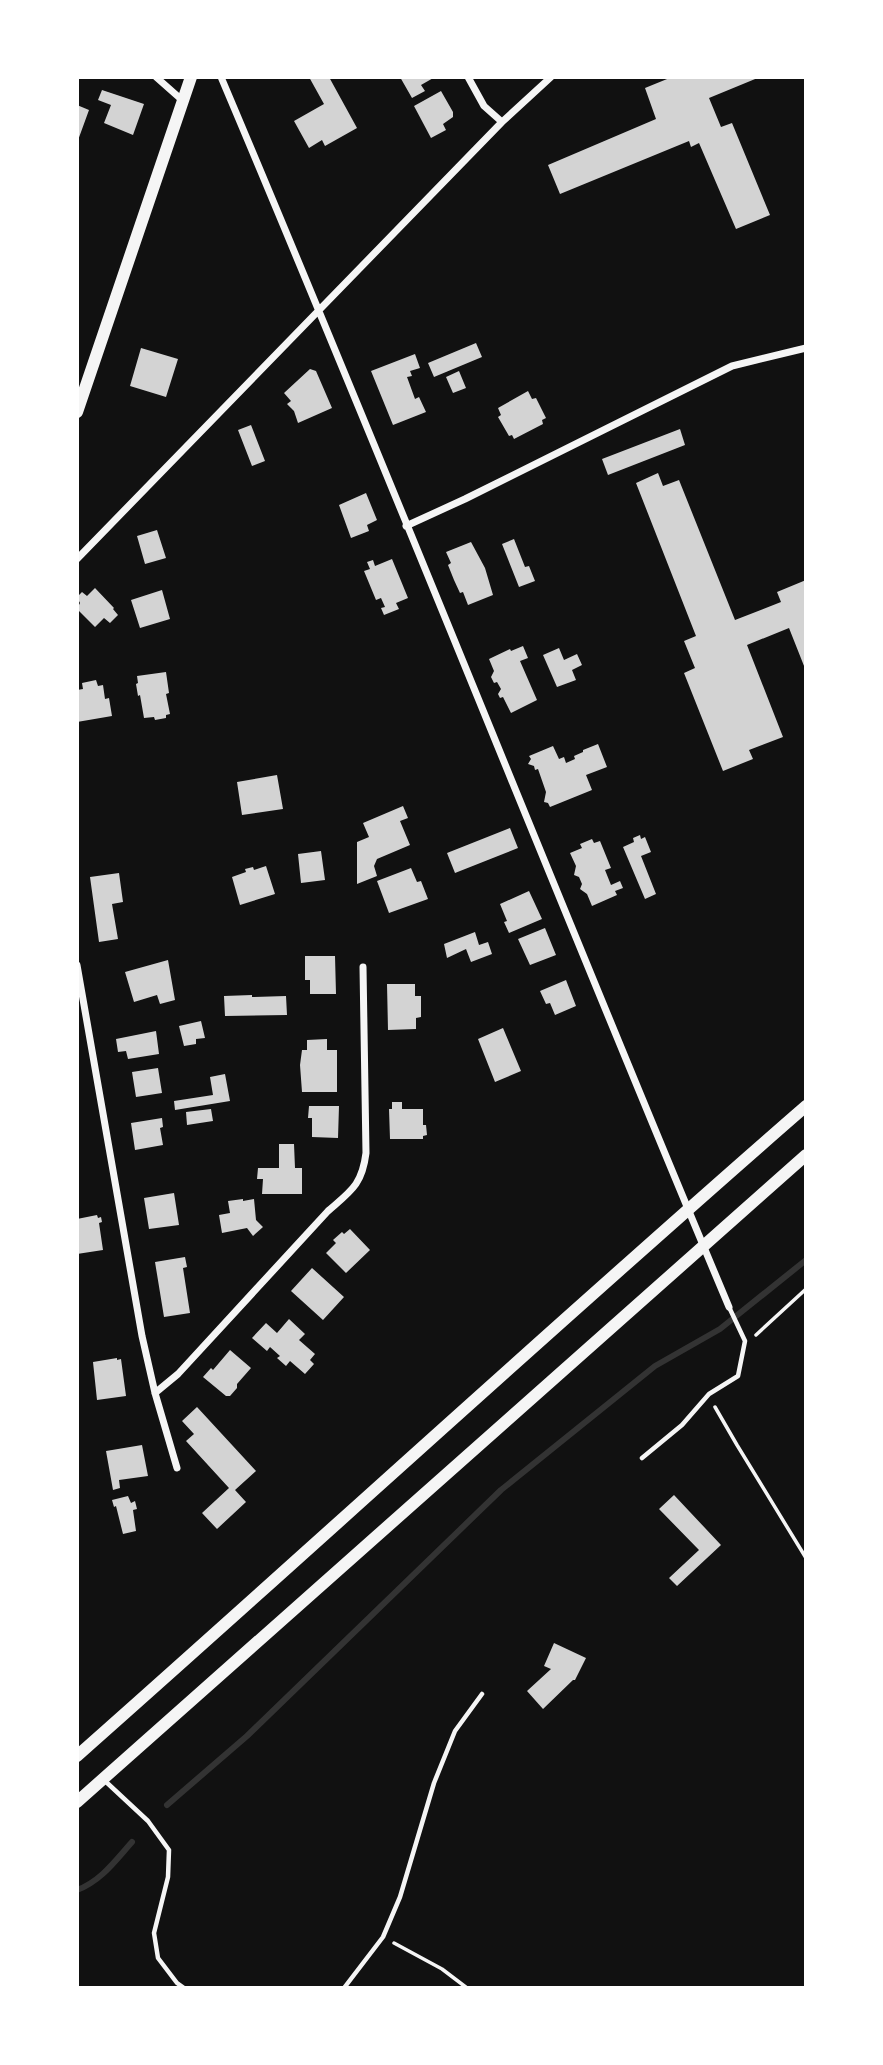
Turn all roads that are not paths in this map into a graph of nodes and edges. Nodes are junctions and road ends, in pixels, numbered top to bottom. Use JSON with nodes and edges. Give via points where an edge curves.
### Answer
{"nodes":[{"id":1,"x":156,"y":77,"type":"edge"},
{"id":2,"x":191,"y":77,"type":"edge"},
{"id":3,"x":221,"y":77,"type":"edge"},
{"id":4,"x":468,"y":77,"type":"edge"},
{"id":5,"x":551,"y":77,"type":"edge"},
{"id":6,"x":182,"y":100,"type":"junction"},
{"id":7,"x":502,"y":122,"type":"junction"},
{"id":8,"x":320,"y":310,"type":"junction"},
{"id":9,"x":806,"y":348,"type":"edge"},
{"id":10,"x":77,"y":412,"type":"edge"},
{"id":11,"x":406,"y":526,"type":"junction"},
{"id":12,"x":77,"y":559,"type":"edge"},
{"id":13,"x":77,"y":965,"type":"edge"},
{"id":14,"x":363,"y":967,"type":"dead end"},
{"id":15,"x":806,"y":1106,"type":"edge"},
{"id":16,"x":806,"y":1155,"type":"edge"},
{"id":17,"x":729,"y":1307,"type":"joint"},
{"id":18,"x":155,"y":1393,"type":"junction"},
{"id":19,"x":642,"y":1458,"type":"dead end"},
{"id":20,"x":177,"y":1468,"type":"dead end"},
{"id":21,"x":482,"y":1694,"type":"dead end"},
{"id":22,"x":77,"y":1756,"type":"edge"},
{"id":23,"x":104,"y":1779,"type":"junction"},
{"id":24,"x":77,"y":1802,"type":"edge"},
{"id":25,"x":184,"y":1988,"type":"edge"},
{"id":26,"x":344,"y":1988,"type":"edge"}],
"edges":[{"from":1,"to":6,"type":"street"},
{"from":2,"to":6,"type":"street"},
{"from":3,"to":8,"type":"street"},
{"from":4,"to":7,"type":"street","via":[[484,106]]},
{"from":5,"to":7,"type":"street"},
{"from":6,"to":10,"type":"street"},
{"from":7,"to":8,"type":"street"},
{"from":8,"to":11,"type":"street"},
{"from":8,"to":12,"type":"street"},
{"from":9,"to":11,"type":"street","via":[[732,366]]},
{"from":11,"to":17,"type":"street"},
{"from":13,"to":18,"type":"street"},
{"from":14,"to":18,"type":"street","via":[[363,1174],[178,1374]]},
{"from":15,"to":22,"type":"street"},
{"from":16,"to":23,"type":"street"},
{"from":17,"to":19,"type":"lane","via":[[744,1343],[738,1376],[709,1394],[682,1425]]},
{"from":18,"to":20,"type":"street"},
{"from":21,"to":26,"type":"lane","via":[[455,1731],[383,1937]]},
{"from":23,"to":24,"type":"street"},
{"from":23,"to":25,"type":"lane","via":[[148,1821],[169,1850],[168,1877],[154,1933],[158,1958]]}]}
